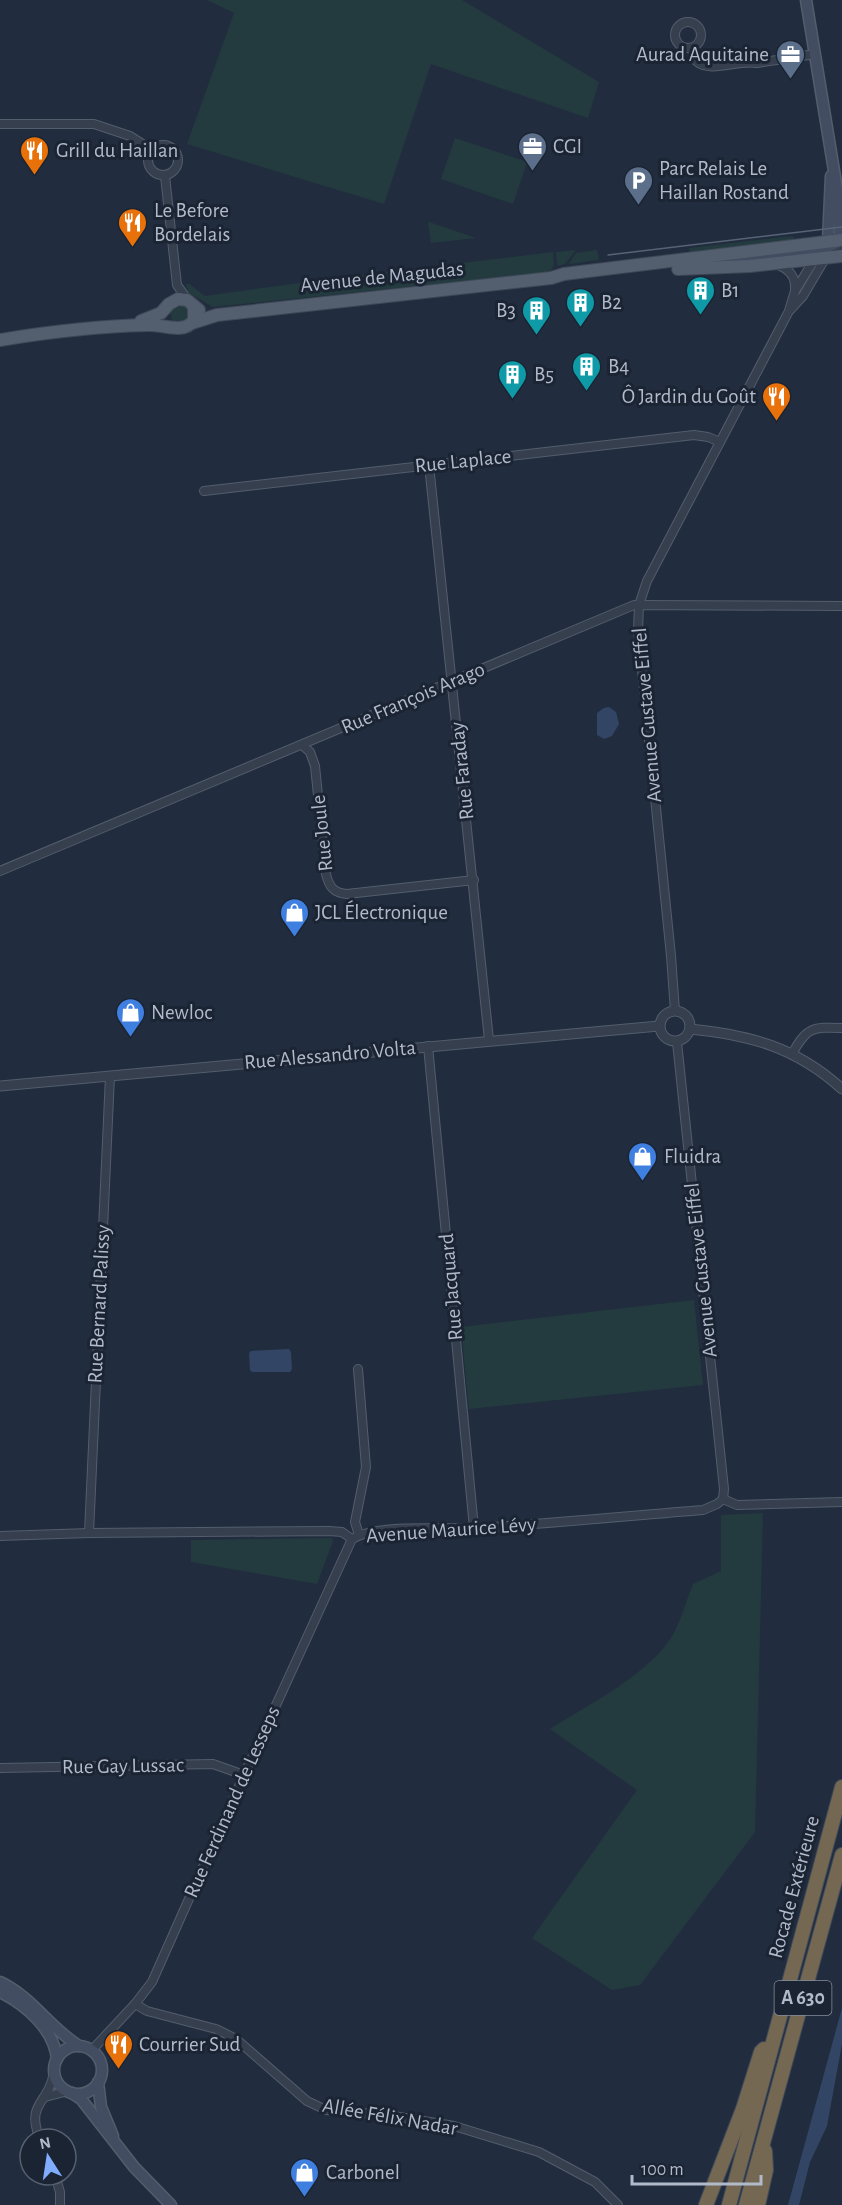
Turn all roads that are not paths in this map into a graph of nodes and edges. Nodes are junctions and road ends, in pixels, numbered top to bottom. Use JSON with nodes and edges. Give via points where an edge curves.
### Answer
{"nodes":[{"id":1,"x":806,"y":0,"type":"edge"},
{"id":2,"x":692,"y":48,"type":"dead end"},
{"id":3,"x":815,"y":54,"type":"junction"},
{"id":4,"x":0,"y":124,"type":"edge"},
{"id":5,"x":152,"y":150,"type":"junction"},
{"id":6,"x":165,"y":176,"type":"junction"},
{"id":7,"x":831,"y":249,"type":"edge"},
{"id":8,"x":773,"y":264,"type":"junction"},
{"id":9,"x":725,"y":267,"type":"junction"},
{"id":10,"x":551,"y":278,"type":"junction"},
{"id":11,"x":177,"y":285,"type":"junction"},
{"id":12,"x":795,"y":291,"type":"junction"},
{"id":13,"x":190,"y":303,"type":"junction"},
{"id":14,"x":168,"y":305,"type":"junction"},
{"id":15,"x":789,"y":311,"type":"junction"},
{"id":16,"x":217,"y":315,"type":"junction"},
{"id":17,"x":192,"y":323,"type":"junction"},
{"id":18,"x":123,"y":326,"type":"junction"},
{"id":19,"x":173,"y":327,"type":"junction"},
{"id":20,"x":0,"y":340,"type":"edge"},
{"id":21,"x":720,"y":442,"type":"junction"},
{"id":22,"x":429,"y":465,"type":"junction"},
{"id":23,"x":204,"y":491,"type":"dead end"},
{"id":24,"x":639,"y":605,"type":"junction"},
{"id":25,"x":842,"y":606,"type":"edge"},
{"id":26,"x":452,"y":682,"type":"junction"},
{"id":27,"x":302,"y":744,"type":"junction"},
{"id":28,"x":0,"y":871,"type":"edge"},
{"id":29,"x":474,"y":880,"type":"junction"},
{"id":30,"x":675,"y":1011,"type":"junction"},
{"id":31,"x":659,"y":1026,"type":"junction"},
{"id":32,"x":842,"y":1028,"type":"edge"},
{"id":33,"x":690,"y":1029,"type":"junction"},
{"id":34,"x":489,"y":1040,"type":"junction"},
{"id":35,"x":677,"y":1042,"type":"junction"},
{"id":36,"x":428,"y":1046,"type":"junction"},
{"id":37,"x":792,"y":1054,"type":"junction"},
{"id":38,"x":110,"y":1076,"type":"junction"},
{"id":39,"x":0,"y":1086,"type":"edge"},
{"id":40,"x":842,"y":1089,"type":"edge"},
{"id":41,"x":358,"y":1369,"type":"dead end"},
{"id":42,"x":723,"y":1499,"type":"junction"},
{"id":43,"x":842,"y":1502,"type":"edge"},
{"id":44,"x":474,"y":1528,"type":"junction"},
{"id":45,"x":89,"y":1533,"type":"junction"},
{"id":46,"x":0,"y":1536,"type":"edge"},
{"id":47,"x":355,"y":1537,"type":"junction"},
{"id":48,"x":0,"y":1768,"type":"edge"},
{"id":49,"x":244,"y":1774,"type":"junction"},
{"id":50,"x":842,"y":1787,"type":"edge"},
{"id":51,"x":842,"y":1855,"type":"edge"},
{"id":52,"x":0,"y":1982,"type":"edge"},
{"id":53,"x":0,"y":1992,"type":"edge"},
{"id":54,"x":135,"y":2004,"type":"junction"},
{"id":55,"x":774,"y":2039,"type":"junction"},
{"id":56,"x":79,"y":2046,"type":"junction"},
{"id":57,"x":92,"y":2050,"type":"junction"},
{"id":58,"x":57,"y":2059,"type":"junction"},
{"id":59,"x":54,"y":2072,"type":"junction"},
{"id":60,"x":98,"y":2082,"type":"junction"},
{"id":61,"x":70,"y":2092,"type":"junction"},
{"id":62,"x":44,"y":2098,"type":"junction"},
{"id":63,"x":34,"y":2127,"type":"edge"},
{"id":64,"x":114,"y":2140,"type":"junction"},
{"id":65,"x":764,"y":2142,"type":"junction"},
{"id":66,"x":59,"y":2187,"type":"edge"},
{"id":67,"x":60,"y":2205,"type":"edge"},
{"id":68,"x":171,"y":2205,"type":"edge"},
{"id":69,"x":618,"y":2205,"type":"edge"},
{"id":70,"x":706,"y":2205,"type":"edge"},
{"id":71,"x":729,"y":2205,"type":"edge"},
{"id":72,"x":746,"y":2205,"type":"edge"},
{"id":73,"x":758,"y":2205,"type":"edge"}],
"edges":[{"from":1,"to":3,"type":"main road"},
{"from":2,"to":3,"type":"street","via":[[696,61],[708,67]]},
{"from":3,"to":7,"type":"main road","via":[[832,167]]},
{"from":4,"to":5,"type":"street","via":[[94,124],[130,136]]},
{"from":5,"to":6,"type":"street","via":[[149,167]]},
{"from":5,"to":6,"type":"street","via":[[166,146],[177,155],[176,168]]},
{"from":6,"to":11,"type":"street"},
{"from":7,"to":8,"type":"main road","name":"Avenue de Magudas"},
{"from":7,"to":9,"type":"main road","via":[[747,258]]},
{"from":7,"to":10,"type":"main road","name":"Avenue de Magudas"},
{"from":7,"to":12,"type":"street","name":"Avenue Gustave Eiffel"},
{"from":7,"to":15,"type":"street","name":"Avenue Gustave Eiffel"},
{"from":8,"to":9,"type":"main road","name":"Avenue de Magudas"},
{"from":8,"to":12,"type":"street","via":[[792,275]]},
{"from":9,"to":10,"type":"main road","name":"Avenue de Magudas"},
{"from":10,"to":16,"type":"main road","name":"Avenue de Magudas"},
{"from":11,"to":13,"type":"street"},
{"from":11,"to":14,"type":"street"},
{"from":12,"to":15,"type":"street","name":"Avenue Gustave Eiffel"},
{"from":13,"to":14,"type":"main road","via":[[178,298]]},
{"from":13,"to":16,"type":"main road","name":"Avenue de Magudas"},
{"from":13,"to":17,"type":"main road","via":[[196,316]]},
{"from":14,"to":18,"type":"main road","via":[[151,318]]},
{"from":14,"to":19,"type":"main road","via":[[167,320]]},
{"from":15,"to":21,"type":"street","name":"Avenue Gustave Eiffel"},
{"from":16,"to":17,"type":"main road","name":"Avenue de Magudas"},
{"from":17,"to":19,"type":"main road"},
{"from":18,"to":19,"type":"main road"},
{"from":18,"to":20,"type":"main road"},
{"from":21,"to":22,"type":"street","name":"Rue Laplace","via":[[694,435]]},
{"from":21,"to":24,"type":"street","name":"Avenue Gustave Eiffel","via":[[647,581]]},
{"from":22,"to":23,"type":"street","name":"Rue Laplace"},
{"from":22,"to":26,"type":"street","name":"Rue Faraday"},
{"from":24,"to":25,"type":"street","name":"Rue François Arago"},
{"from":24,"to":26,"type":"street","name":"Rue François Arago"},
{"from":24,"to":30,"type":"street","name":"Avenue Gustave Eiffel","via":[[638,630]]},
{"from":26,"to":27,"type":"street","name":"Rue François Arago"},
{"from":26,"to":29,"type":"street","name":"Rue Faraday"},
{"from":27,"to":28,"type":"street","name":"Rue François Arago"},
{"from":27,"to":29,"type":"street","name":"Rue Joule","via":[[315,766],[326,874],[335,891],[347,894]]},
{"from":29,"to":34,"type":"street","name":"Rue Faraday"},
{"from":30,"to":31,"type":"street","via":[[662,1017]]},
{"from":30,"to":33,"type":"street","via":[[688,1019]]},
{"from":31,"to":34,"type":"street","name":"Rue Alessandro Volta"},
{"from":31,"to":35,"type":"street","via":[[664,1038]]},
{"from":32,"to":37,"type":"street","via":[[809,1030]]},
{"from":33,"to":35,"type":"street"},
{"from":33,"to":37,"type":"street","via":[[745,1036]]},
{"from":34,"to":36,"type":"street","name":"Rue Alessandro Volta"},
{"from":35,"to":42,"type":"street","name":"Avenue Gustave Eiffel"},
{"from":36,"to":38,"type":"street","name":"Rue Alessandro Volta"},
{"from":36,"to":44,"type":"street","name":"Rue Jacquard"},
{"from":37,"to":40,"type":"street"},
{"from":38,"to":39,"type":"street","name":"Rue Alessandro Volta"},
{"from":38,"to":45,"type":"street","name":"Rue Bernard Palissy"},
{"from":41,"to":47,"type":"street","via":[[366,1467]]},
{"from":42,"to":43,"type":"street","via":[[737,1505]]},
{"from":42,"to":44,"type":"street","name":"Avenue Maurice Lévy","via":[[703,1510]]},
{"from":44,"to":47,"type":"street","name":"Avenue Maurice Lévy","via":[[375,1531]]},
{"from":45,"to":46,"type":"street","name":"Avenue Maurice Lévy"},
{"from":45,"to":47,"type":"street","name":"Avenue Maurice Lévy","via":[[329,1531]]},
{"from":47,"to":49,"type":"street","name":"Rue Ferdinand de Lesseps"},
{"from":48,"to":49,"type":"street","name":"Rue Gay Lussac","via":[[213,1764]]},
{"from":49,"to":54,"type":"street","name":"Rue Ferdinand de Lesseps","via":[[152,1982]]},
{"from":50,"to":55,"type":"highway","name":"Rocade Extérieure","number":"A 630"},
{"from":51,"to":65,"type":"highway","number":"A 630"},
{"from":52,"to":56,"type":"main road","via":[[22,1995]]},
{"from":53,"to":58,"type":"main road","via":[[21,2005],[47,2031]]},
{"from":54,"to":57,"type":"street","name":"Rue Ferdinand de Lesseps"},
{"from":54,"to":69,"type":"street","name":"Allée Félix Nadar","via":[[236,2039],[308,2101],[326,2110],[454,2126],[539,2152],[595,2182]]},
{"from":55,"to":70,"type":"highway","via":[[761,2052]]},
{"from":55,"to":71,"type":"highway","name":"Rocade Extérieure","number":"A 630"},
{"from":56,"to":57,"type":"main road"},
{"from":56,"to":58,"type":"main road","via":[[66,2049]]},
{"from":57,"to":60,"type":"main road","via":[[102,2069]]},
{"from":58,"to":59,"type":"main road"},
{"from":59,"to":61,"type":"main road","via":[[58,2084]]},
{"from":59,"to":62,"type":"street"},
{"from":60,"to":61,"type":"main road","via":[[87,2092]]},
{"from":60,"to":64,"type":"main road","via":[[101,2107]]},
{"from":61,"to":62,"type":"street"},
{"from":61,"to":64,"type":"main road","via":[[81,2099]]},
{"from":62,"to":63,"type":"street","via":[[34,2115]]},
{"from":64,"to":68,"type":"main road","via":[[141,2176]]},
{"from":65,"to":72,"type":"highway","number":"A 630"},
{"from":65,"to":73,"type":"highway","via":[[766,2170]]},
{"from":66,"to":67,"type":"street"}]}
